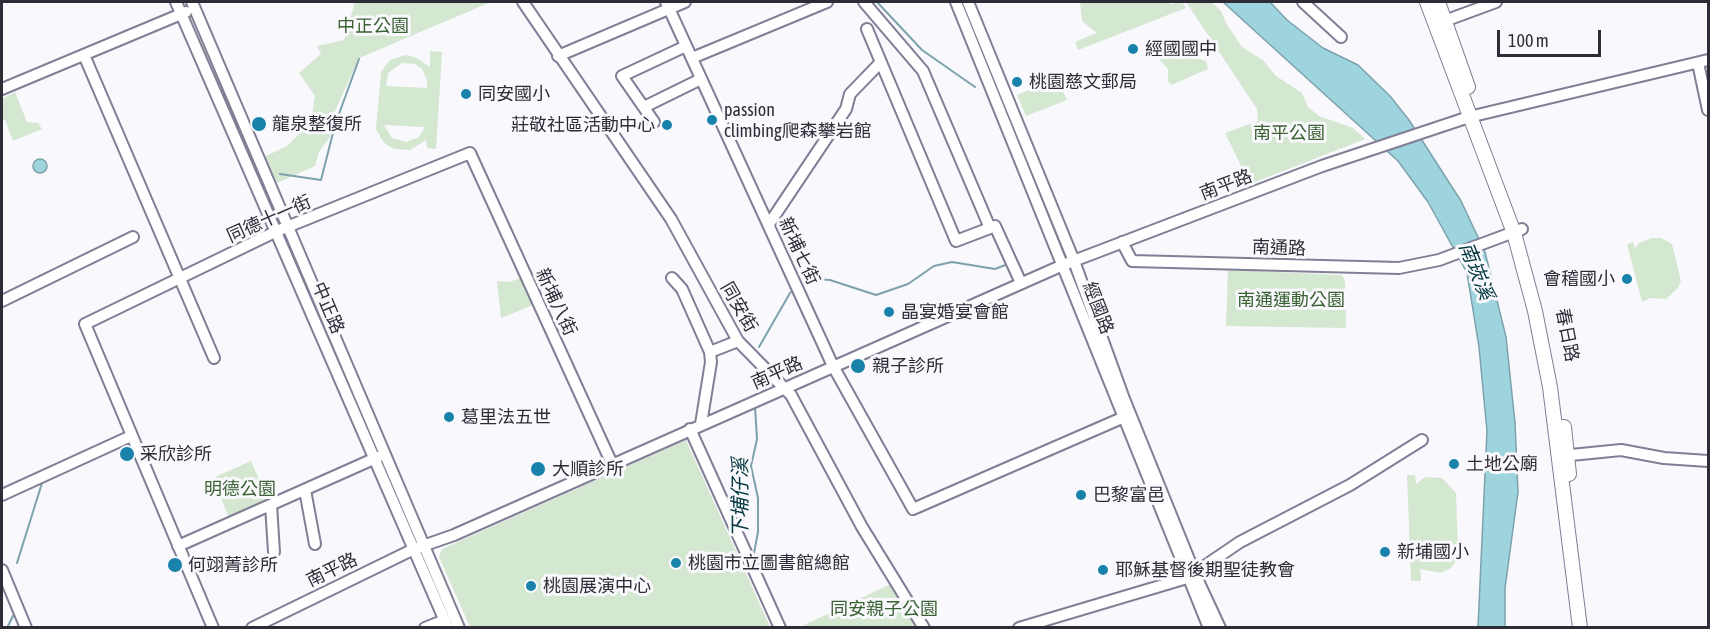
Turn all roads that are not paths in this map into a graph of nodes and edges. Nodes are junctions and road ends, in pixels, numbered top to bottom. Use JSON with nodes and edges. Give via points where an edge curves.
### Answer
{"nodes":[{"id":1,"x":176,"y":2,"type":"edge"},
{"id":2,"x":523,"y":2,"type":"edge"},
{"id":3,"x":685,"y":2,"type":"edge"},
{"id":4,"x":828,"y":2,"type":"edge"},
{"id":5,"x":864,"y":2,"type":"edge"},
{"id":6,"x":956,"y":2,"type":"edge"},
{"id":7,"x":968,"y":2,"type":"edge"},
{"id":8,"x":1303,"y":2,"type":"edge"},
{"id":9,"x":1427,"y":2,"type":"edge"},
{"id":10,"x":1437,"y":2,"type":"edge"},
{"id":11,"x":1496,"y":2,"type":"edge"},
{"id":12,"x":193,"y":5,"type":"edge"},
{"id":13,"x":667,"y":5,"type":"edge"},
{"id":14,"x":181,"y":14,"type":"junction"},
{"id":15,"x":1440,"y":22,"type":"junction"},
{"id":16,"x":867,"y":29,"type":"dead end"},
{"id":17,"x":1341,"y":37,"type":"dead end"},
{"id":18,"x":686,"y":46,"type":"junction"},
{"id":19,"x":84,"y":55,"type":"junction"},
{"id":20,"x":558,"y":56,"type":"junction"},
{"id":21,"x":692,"y":58,"type":"junction"},
{"id":22,"x":1703,"y":62,"type":"edge"},
{"id":23,"x":880,"y":63,"type":"junction"},
{"id":24,"x":702,"y":79,"type":"junction"},
{"id":25,"x":2,"y":89,"type":"edge"},
{"id":26,"x":644,"y":106,"type":"junction"},
{"id":27,"x":1708,"y":110,"type":"edge"},
{"id":28,"x":1468,"y":117,"type":"junction"},
{"id":29,"x":654,"y":122,"type":"dead end"},
{"id":30,"x":470,"y":153,"type":"joint"},
{"id":31,"x":769,"y":225,"type":"junction"},
{"id":32,"x":990,"y":228,"type":"junction"},
{"id":33,"x":282,"y":229,"type":"junction"},
{"id":34,"x":1518,"y":231,"type":"junction"},
{"id":35,"x":133,"y":237,"type":"dead end"},
{"id":36,"x":1122,"y":242,"type":"junction"},
{"id":37,"x":1068,"y":263,"type":"junction"},
{"id":38,"x":672,"y":278,"type":"dead end"},
{"id":39,"x":179,"y":279,"type":"junction"},
{"id":40,"x":1021,"y":283,"type":"junction"},
{"id":41,"x":2,"y":301,"type":"edge"},
{"id":42,"x":738,"y":341,"type":"junction"},
{"id":43,"x":710,"y":352,"type":"junction"},
{"id":44,"x":214,"y":358,"type":"dead end"},
{"id":45,"x":833,"y":366,"type":"junction"},
{"id":46,"x":784,"y":388,"type":"junction"},
{"id":47,"x":1122,"y":418,"type":"junction"},
{"id":48,"x":701,"y":424,"type":"junction"},
{"id":49,"x":690,"y":429,"type":"junction"},
{"id":50,"x":131,"y":436,"type":"junction"},
{"id":51,"x":1422,"y":441,"type":"dead end"},
{"id":52,"x":1562,"y":455,"type":"junction"},
{"id":53,"x":379,"y":457,"type":"junction"},
{"id":54,"x":1708,"y":462,"type":"edge"},
{"id":55,"x":612,"y":464,"type":"junction"},
{"id":56,"x":305,"y":489,"type":"junction"},
{"id":57,"x":2,"y":495,"type":"edge"},
{"id":58,"x":271,"y":505,"type":"junction"},
{"id":59,"x":315,"y":544,"type":"dead end"},
{"id":60,"x":178,"y":546,"type":"junction"},
{"id":61,"x":426,"y":547,"type":"junction"},
{"id":62,"x":414,"y":549,"type":"junction"},
{"id":63,"x":274,"y":552,"type":"dead end"},
{"id":64,"x":2,"y":570,"type":"edge"},
{"id":65,"x":1191,"y":575,"type":"junction"},
{"id":66,"x":447,"y":624,"type":"edge"},
{"id":67,"x":26,"y":627,"type":"edge"},
{"id":68,"x":213,"y":627,"type":"edge"},
{"id":69,"x":252,"y":627,"type":"edge"},
{"id":70,"x":425,"y":627,"type":"edge"},
{"id":71,"x":459,"y":627,"type":"edge"},
{"id":72,"x":780,"y":627,"type":"edge"},
{"id":73,"x":924,"y":627,"type":"edge"},
{"id":74,"x":1019,"y":627,"type":"edge"},
{"id":75,"x":1209,"y":627,"type":"edge"},
{"id":76,"x":1220,"y":627,"type":"edge"},
{"id":77,"x":1580,"y":627,"type":"edge"},
{"id":78,"x":1590,"y":627,"type":"edge"}],
"edges":[{"from":1,"to":14,"type":"street","name":"中正路"},
{"from":2,"to":20,"type":"street","name":"同安街"},
{"from":3,"to":13,"type":"street"},
{"from":4,"to":21,"type":"street"},
{"from":5,"to":32,"type":"street","via":[[922,70]]},
{"from":6,"to":37,"type":"street","name":"經國路"},
{"from":7,"to":37,"type":"street","name":"經國路"},
{"from":8,"to":17,"type":"street"},
{"from":9,"to":15,"type":"main road"},
{"from":10,"to":15,"type":"main road"},
{"from":11,"to":15,"type":"street"},
{"from":12,"to":14,"type":"street"},
{"from":12,"to":33,"type":"street","name":"中正路"},
{"from":13,"to":18,"type":"street","name":"新埔七街"},
{"from":13,"to":20,"type":"street"},
{"from":14,"to":19,"type":"street"},
{"from":14,"to":33,"type":"street","name":"中正路"},
{"from":15,"to":28,"type":"main road","name":"春日路"},
{"from":16,"to":23,"type":"street"},
{"from":18,"to":21,"type":"street","name":"新埔七街"},
{"from":18,"to":26,"type":"street","via":[[622,76]]},
{"from":19,"to":25,"type":"street"},
{"from":19,"to":39,"type":"street"},
{"from":20,"to":42,"type":"street","name":"同安街","via":[[671,219]]},
{"from":21,"to":24,"type":"street","name":"新埔七街"},
{"from":22,"to":27,"type":"street"},
{"from":22,"to":28,"type":"street","name":"南平路"},
{"from":23,"to":31,"type":"street","via":[[850,94],[846,109]]},
{"from":23,"to":32,"type":"street","via":[[956,241]]},
{"from":24,"to":26,"type":"street"},
{"from":24,"to":31,"type":"street","name":"新埔七街"},
{"from":26,"to":29,"type":"street"},
{"from":28,"to":34,"type":"main road","name":"春日路"},
{"from":28,"to":36,"type":"street","name":"南平路","via":[[1322,166]]},
{"from":30,"to":33,"type":"street","name":"同德十一街"},
{"from":30,"to":55,"type":"street","name":"新埔八街"},
{"from":31,"to":45,"type":"street","name":"新埔七街"},
{"from":32,"to":40,"type":"street","via":[[995,226]]},
{"from":33,"to":39,"type":"street","name":"同德十一街"},
{"from":33,"to":53,"type":"street","name":"中正路"},
{"from":34,"to":36,"type":"street","name":"南通路","via":[[1444,258],[1399,268],[1132,261]]},
{"from":34,"to":52,"type":"main road","name":"春日路"},
{"from":35,"to":41,"type":"street"},
{"from":36,"to":37,"type":"street","name":"南平路"},
{"from":37,"to":40,"type":"street","name":"南平路"},
{"from":37,"to":47,"type":"street","name":"經國路"},
{"from":37,"to":65,"type":"street","name":"經國路"},
{"from":38,"to":43,"type":"street","via":[[682,289]]},
{"from":39,"to":44,"type":"street"},
{"from":39,"to":50,"type":"street","name":"同德十一街","via":[[85,324]]},
{"from":40,"to":45,"type":"street","name":"南平路"},
{"from":42,"to":43,"type":"street"},
{"from":42,"to":46,"type":"street","name":"同安街"},
{"from":43,"to":48,"type":"street"},
{"from":45,"to":46,"type":"street","name":"南平路"},
{"from":45,"to":47,"type":"street","name":"新埔七街","via":[[913,508]]},
{"from":46,"to":48,"type":"street","name":"南平路"},
{"from":46,"to":73,"type":"street","name":"同安街","via":[[862,528]]},
{"from":47,"to":65,"type":"street","name":"經國路"},
{"from":48,"to":49,"type":"street","name":"南平路"},
{"from":49,"to":55,"type":"street","name":"南平路"},
{"from":49,"to":72,"type":"street"},
{"from":50,"to":57,"type":"street"},
{"from":50,"to":60,"type":"street"},
{"from":51,"to":65,"type":"street","via":[[1350,485],[1240,542]]},
{"from":52,"to":54,"type":"street","via":[[1621,450]]},
{"from":52,"to":77,"type":"main road","name":"春日路"},
{"from":52,"to":78,"type":"main road","name":"春日路"},
{"from":53,"to":56,"type":"street"},
{"from":53,"to":61,"type":"street","name":"中正路"},
{"from":53,"to":62,"type":"street","name":"中正路"},
{"from":55,"to":61,"type":"street","name":"南平路"},
{"from":56,"to":58,"type":"street"},
{"from":56,"to":59,"type":"street"},
{"from":58,"to":60,"type":"street"},
{"from":58,"to":63,"type":"street"},
{"from":60,"to":68,"type":"street"},
{"from":61,"to":62,"type":"street","name":"南平路"},
{"from":61,"to":71,"type":"street","name":"中正路"},
{"from":62,"to":66,"type":"street","name":"中正路"},
{"from":62,"to":69,"type":"street","name":"南平路"},
{"from":64,"to":67,"type":"street"},
{"from":65,"to":74,"type":"street"},
{"from":65,"to":75,"type":"street","name":"經國路"},
{"from":65,"to":76,"type":"street","name":"經國路"},
{"from":66,"to":70,"type":"street"}]}
